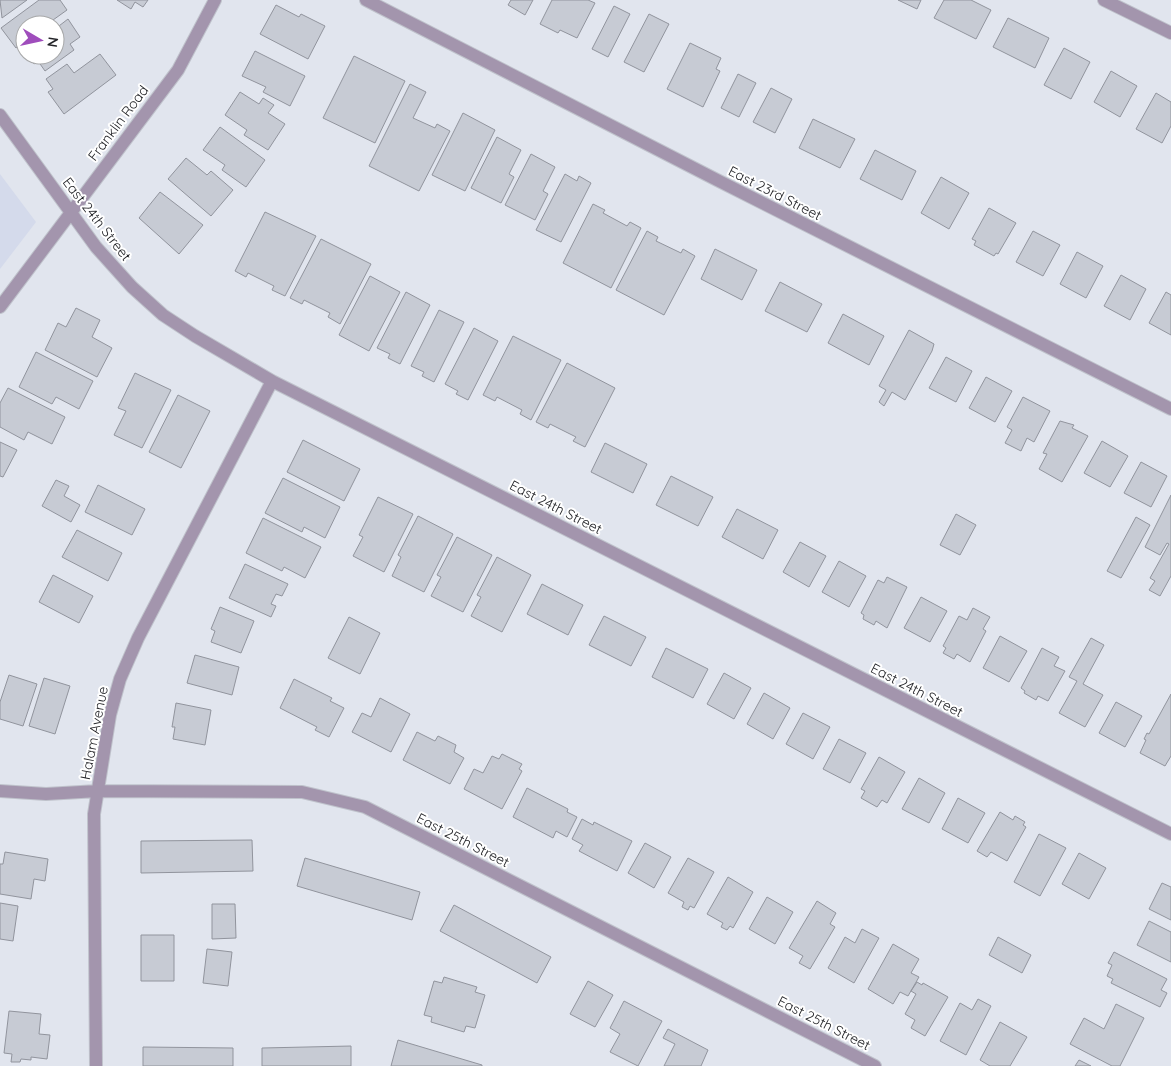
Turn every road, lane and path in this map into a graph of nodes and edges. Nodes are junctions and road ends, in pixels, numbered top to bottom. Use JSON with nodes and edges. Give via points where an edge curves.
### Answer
{"nodes":[{"id":1,"x":215,"y":0,"type":"edge"},
{"id":2,"x":366,"y":0,"type":"edge"},
{"id":3,"x":1104,"y":0,"type":"edge"},
{"id":4,"x":1171,"y":33,"type":"edge"},
{"id":5,"x":0,"y":115,"type":"edge"},
{"id":6,"x":71,"y":210,"type":"junction"},
{"id":7,"x":0,"y":307,"type":"edge"},
{"id":8,"x":272,"y":381,"type":"junction"},
{"id":9,"x":1171,"y":409,"type":"edge"},
{"id":10,"x":0,"y":791,"type":"edge"},
{"id":11,"x":98,"y":791,"type":"junction"},
{"id":12,"x":1171,"y":834,"type":"edge"},
{"id":13,"x":96,"y":1066,"type":"edge"},
{"id":14,"x":875,"y":1066,"type":"edge"}],
"edges":[{"from":1,"to":6,"type":"street","name":"Franklin Road","via":[[178,70]]},
{"from":2,"to":9,"type":"street","name":"East 23rd Street"},
{"from":3,"to":4,"type":"street"},
{"from":5,"to":6,"type":"street","name":"East 24th Street"},
{"from":6,"to":7,"type":"street","name":"Franklin Road"},
{"from":6,"to":8,"type":"street","name":"East 24th Street","via":[[96,247],[163,315]]},
{"from":8,"to":11,"type":"street","name":"Halam Avenue","via":[[138,638],[120,679],[110,715]]},
{"from":8,"to":12,"type":"street","name":"East 24th Street"},
{"from":10,"to":11,"type":"street","name":"East 25th Street","via":[[46,794]]},
{"from":11,"to":13,"type":"street","name":"Halam Avenue","via":[[94,814]]},
{"from":11,"to":14,"type":"street","name":"East 25th Street","via":[[302,792],[365,807]]}]}
